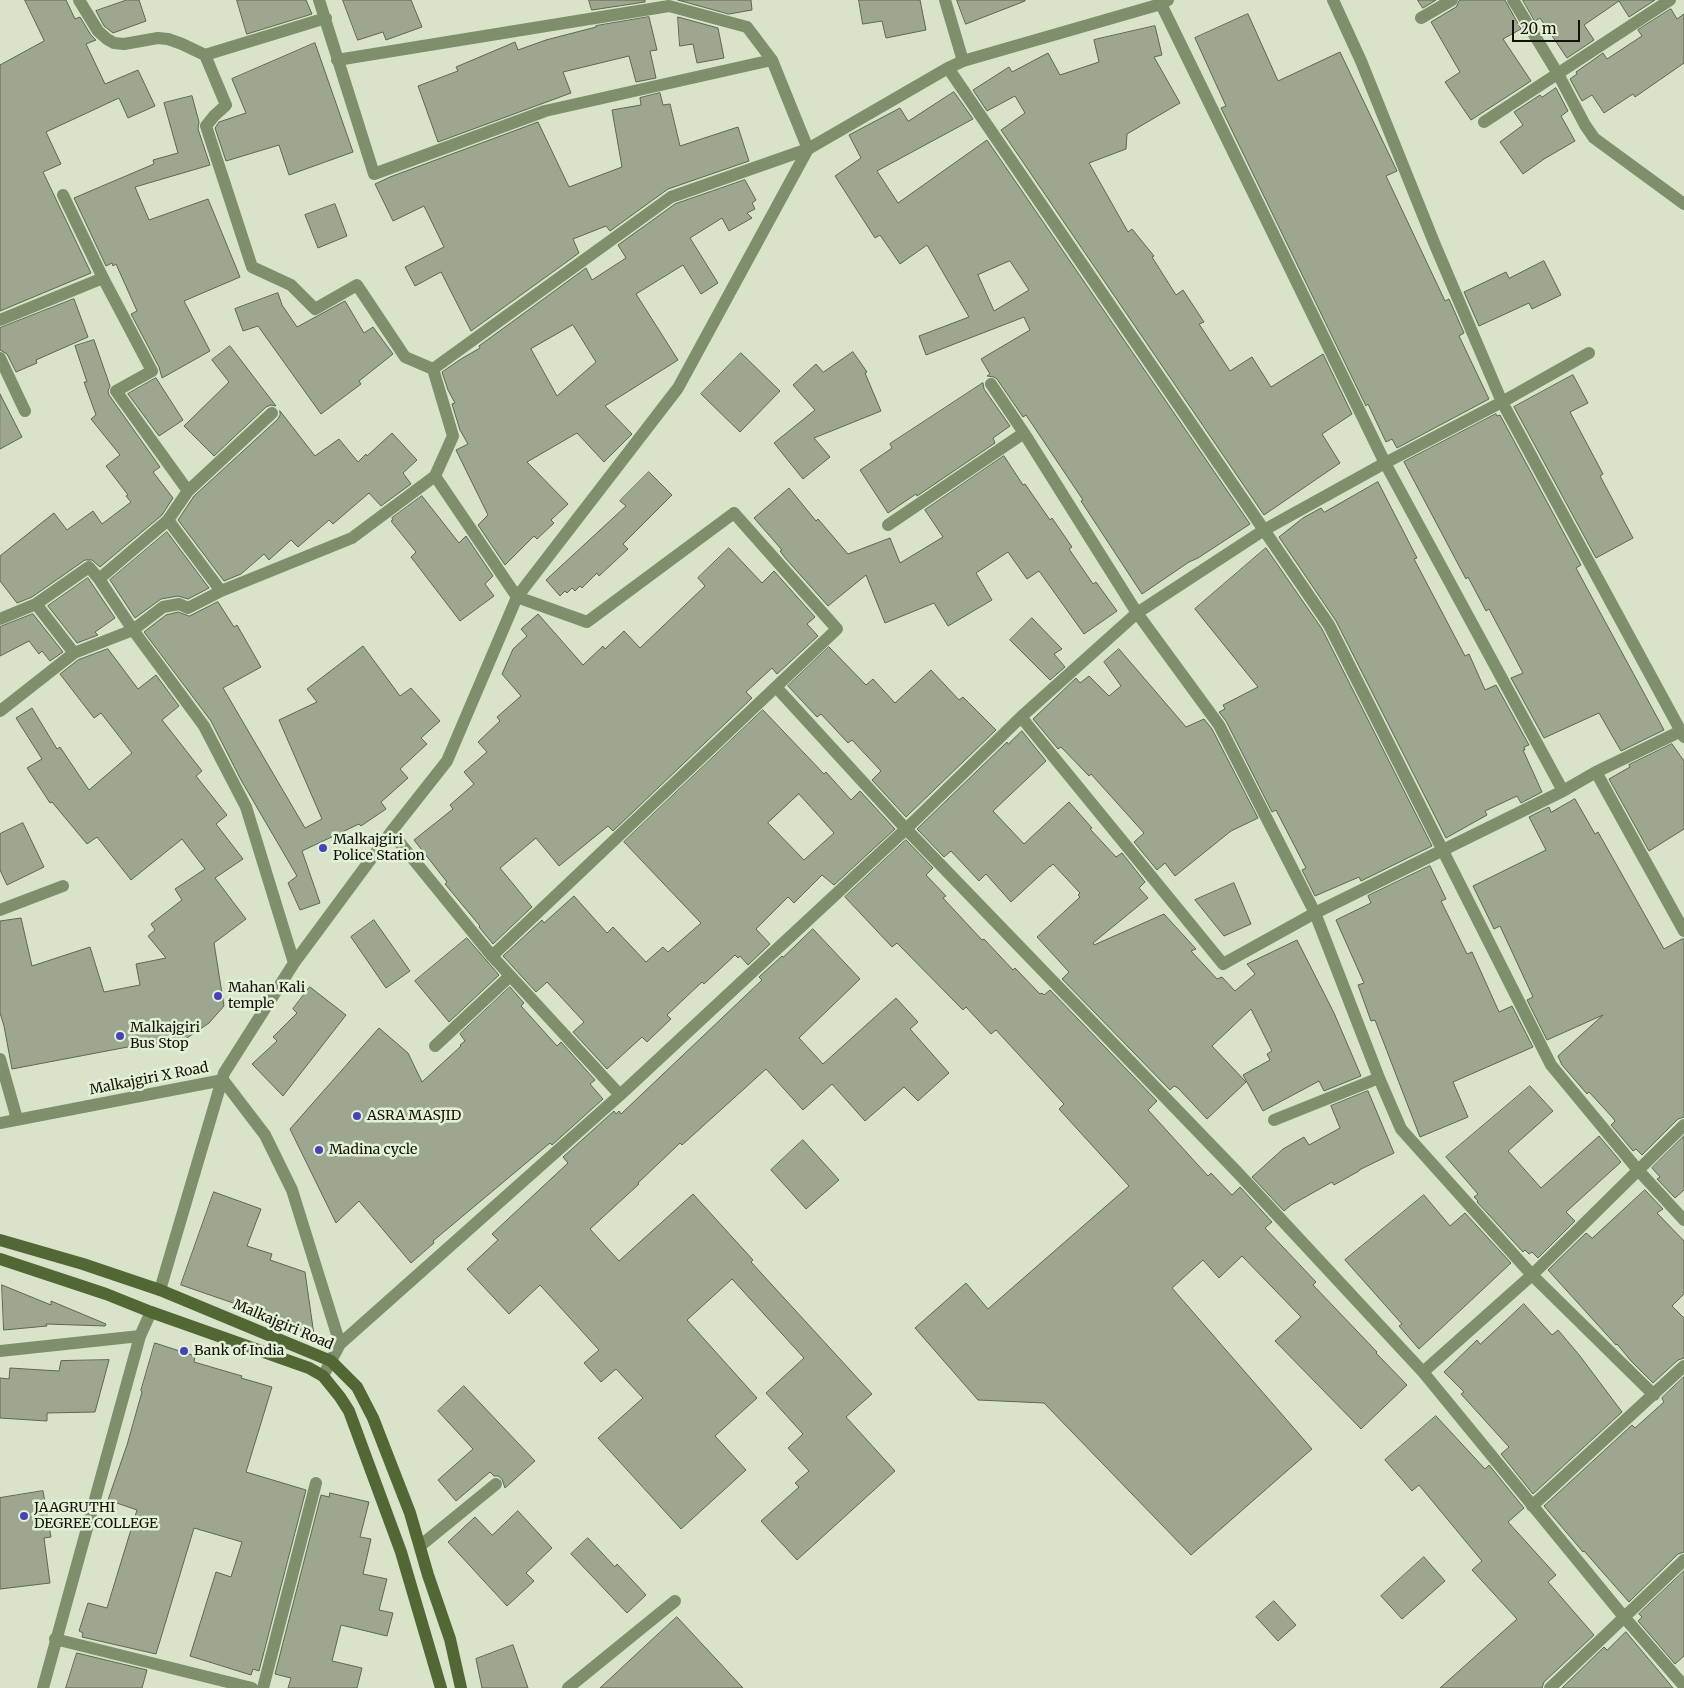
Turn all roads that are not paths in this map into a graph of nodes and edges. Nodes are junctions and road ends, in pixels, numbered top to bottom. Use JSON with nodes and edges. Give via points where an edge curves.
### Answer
{"nodes":[{"id":1,"x":79,"y":0,"type":"edge"},
{"id":2,"x":319,"y":0,"type":"edge"},
{"id":3,"x":945,"y":0,"type":"edge"},
{"id":4,"x":1333,"y":0,"type":"edge"},
{"id":5,"x":1452,"y":0,"type":"edge"},
{"id":6,"x":1513,"y":0,"type":"edge"},
{"id":7,"x":1670,"y":0,"type":"edge"},
{"id":8,"x":1165,"y":2,"type":"edge"},
{"id":9,"x":669,"y":3,"type":"edge"},
{"id":10,"x":326,"y":18,"type":"junction"},
{"id":11,"x":1421,"y":18,"type":"dead end"},
{"id":12,"x":205,"y":55,"type":"junction"},
{"id":13,"x":337,"y":60,"type":"junction"},
{"id":14,"x":772,"y":60,"type":"junction"},
{"id":15,"x":963,"y":61,"type":"junction"},
{"id":16,"x":948,"y":68,"type":"junction"},
{"id":17,"x":1558,"y":74,"type":"junction"},
{"id":18,"x":1484,"y":122,"type":"dead end"},
{"id":19,"x":808,"y":148,"type":"junction"},
{"id":20,"x":63,"y":196,"type":"dead end"},
{"id":21,"x":1684,"y":204,"type":"edge"},
{"id":22,"x":103,"y":278,"type":"junction"},
{"id":23,"x":0,"y":320,"type":"edge"},
{"id":24,"x":1589,"y":353,"type":"dead end"},
{"id":25,"x":0,"y":358,"type":"edge"},
{"id":26,"x":433,"y":369,"type":"junction"},
{"id":27,"x":991,"y":384,"type":"dead end"},
{"id":28,"x":1502,"y":402,"type":"junction"},
{"id":29,"x":25,"y":411,"type":"dead end"},
{"id":30,"x":272,"y":412,"type":"dead end"},
{"id":31,"x":1024,"y":433,"type":"junction"},
{"id":32,"x":1385,"y":463,"type":"junction"},
{"id":33,"x":435,"y":476,"type":"junction"},
{"id":34,"x":188,"y":491,"type":"junction"},
{"id":35,"x":168,"y":520,"type":"junction"},
{"id":36,"x":888,"y":525,"type":"dead end"},
{"id":37,"x":1264,"y":530,"type":"junction"},
{"id":38,"x":99,"y":579,"type":"junction"},
{"id":39,"x":221,"y":591,"type":"junction"},
{"id":40,"x":517,"y":597,"type":"junction"},
{"id":41,"x":36,"y":604,"type":"junction"},
{"id":42,"x":1137,"y":613,"type":"junction"},
{"id":43,"x":0,"y":619,"type":"edge"},
{"id":44,"x":133,"y":630,"type":"junction"},
{"id":45,"x":74,"y":653,"type":"junction"},
{"id":46,"x":776,"y":687,"type":"junction"},
{"id":47,"x":0,"y":711,"type":"edge"},
{"id":48,"x":1021,"y":717,"type":"junction"},
{"id":49,"x":1682,"y":734,"type":"edge"},
{"id":50,"x":1596,"y":772,"type":"junction"},
{"id":51,"x":1563,"y":791,"type":"junction"},
{"id":52,"x":906,"y":829,"type":"junction"},
{"id":53,"x":392,"y":832,"type":"junction"},
{"id":54,"x":1443,"y":851,"type":"junction"},
{"id":55,"x":63,"y":886,"type":"dead end"},
{"id":56,"x":0,"y":910,"type":"edge"},
{"id":57,"x":1315,"y":913,"type":"junction"},
{"id":58,"x":1684,"y":931,"type":"edge"},
{"id":59,"x":492,"y":956,"type":"junction"},
{"id":60,"x":294,"y":963,"type":"junction"},
{"id":61,"x":510,"y":976,"type":"junction"},
{"id":62,"x":435,"y":1046,"type":"dead end"},
{"id":63,"x":0,"y":1059,"type":"edge"},
{"id":64,"x":1379,"y":1078,"type":"junction"},
{"id":65,"x":223,"y":1080,"type":"junction"},
{"id":66,"x":620,"y":1095,"type":"junction"},
{"id":67,"x":17,"y":1119,"type":"junction"},
{"id":68,"x":1274,"y":1120,"type":"dead end"},
{"id":69,"x":0,"y":1123,"type":"edge"},
{"id":70,"x":1684,"y":1125,"type":"edge"},
{"id":71,"x":1638,"y":1170,"type":"junction"},
{"id":72,"x":1684,"y":1220,"type":"edge"},
{"id":73,"x":0,"y":1240,"type":"edge"},
{"id":74,"x":0,"y":1259,"type":"edge"},
{"id":75,"x":1532,"y":1275,"type":"junction"},
{"id":76,"x":160,"y":1290,"type":"junction"},
{"id":77,"x":151,"y":1312,"type":"junction"},
{"id":78,"x":140,"y":1336,"type":"junction"},
{"id":79,"x":340,"y":1344,"type":"junction"},
{"id":80,"x":0,"y":1351,"type":"edge"},
{"id":81,"x":331,"y":1361,"type":"junction"},
{"id":82,"x":1684,"y":1366,"type":"edge"},
{"id":83,"x":1423,"y":1372,"type":"junction"},
{"id":84,"x":323,"y":1376,"type":"junction"},
{"id":85,"x":1654,"y":1395,"type":"junction"},
{"id":86,"x":316,"y":1483,"type":"dead end"},
{"id":87,"x":496,"y":1484,"type":"dead end"},
{"id":88,"x":1532,"y":1506,"type":"junction"},
{"id":89,"x":420,"y":1546,"type":"junction"},
{"id":90,"x":1684,"y":1560,"type":"edge"},
{"id":91,"x":675,"y":1601,"type":"dead end"},
{"id":92,"x":1624,"y":1616,"type":"junction"},
{"id":93,"x":55,"y":1638,"type":"junction"},
{"id":94,"x":1684,"y":1686,"type":"edge"},
{"id":95,"x":43,"y":1688,"type":"edge"},
{"id":96,"x":252,"y":1688,"type":"edge"},
{"id":97,"x":264,"y":1688,"type":"edge"},
{"id":98,"x":440,"y":1688,"type":"edge"},
{"id":99,"x":461,"y":1688,"type":"edge"},
{"id":100,"x":568,"y":1688,"type":"edge"},
{"id":101,"x":1550,"y":1688,"type":"edge"}],
"edges":[{"from":1,"to":12,"type":"street","via":[[98,31],[114,43],[168,39]]},
{"from":2,"to":10,"type":"street"},
{"from":3,"to":15,"type":"street"},
{"from":4,"to":28,"type":"street"},
{"from":5,"to":11,"type":"street"},
{"from":6,"to":17,"type":"street"},
{"from":7,"to":17,"type":"street"},
{"from":8,"to":15,"type":"street"},
{"from":8,"to":32,"type":"street"},
{"from":9,"to":13,"type":"street"},
{"from":9,"to":14,"type":"street","via":[[747,28]]},
{"from":10,"to":12,"type":"street"},
{"from":10,"to":13,"type":"street"},
{"from":12,"to":26,"type":"street","via":[[226,105],[206,126],[252,267],[291,284],[315,309],[357,285],[405,356]]},
{"from":13,"to":14,"type":"street","via":[[374,174],[544,111]]},
{"from":14,"to":19,"type":"street"},
{"from":15,"to":16,"type":"street"},
{"from":16,"to":19,"type":"street"},
{"from":16,"to":37,"type":"street"},
{"from":17,"to":18,"type":"street"},
{"from":17,"to":21,"type":"street","via":[[1594,138]]},
{"from":19,"to":26,"type":"street","via":[[670,197]]},
{"from":19,"to":40,"type":"street","via":[[678,388]]},
{"from":20,"to":22,"type":"street"},
{"from":22,"to":23,"type":"street"},
{"from":22,"to":34,"type":"street","via":[[152,371],[116,391]]},
{"from":24,"to":28,"type":"street"},
{"from":25,"to":29,"type":"street"},
{"from":26,"to":33,"type":"street","via":[[453,436]]},
{"from":27,"to":31,"type":"street"},
{"from":28,"to":32,"type":"street"},
{"from":28,"to":49,"type":"street"},
{"from":30,"to":34,"type":"street"},
{"from":31,"to":36,"type":"street"},
{"from":31,"to":42,"type":"street"},
{"from":32,"to":37,"type":"street"},
{"from":32,"to":51,"type":"street"},
{"from":33,"to":39,"type":"street","via":[[352,538]]},
{"from":33,"to":40,"type":"street"},
{"from":34,"to":35,"type":"street"},
{"from":35,"to":38,"type":"street"},
{"from":35,"to":39,"type":"street"},
{"from":37,"to":42,"type":"street"},
{"from":37,"to":54,"type":"street","via":[[1329,625]]},
{"from":38,"to":41,"type":"street","via":[[89,567]]},
{"from":38,"to":44,"type":"street"},
{"from":39,"to":44,"type":"street","via":[[188,608],[179,604],[163,607]]},
{"from":40,"to":46,"type":"street","via":[[587,622],[734,512],[837,629]]},
{"from":40,"to":53,"type":"street","via":[[447,761]]},
{"from":41,"to":43,"type":"street"},
{"from":41,"to":45,"type":"street"},
{"from":42,"to":48,"type":"street"},
{"from":42,"to":57,"type":"street","via":[[1219,725]]},
{"from":44,"to":45,"type":"street"},
{"from":44,"to":60,"type":"street","via":[[204,726],[246,808]]},
{"from":45,"to":47,"type":"street"},
{"from":46,"to":52,"type":"street"},
{"from":46,"to":59,"type":"street"},
{"from":48,"to":52,"type":"street"},
{"from":48,"to":57,"type":"street","via":[[1224,964]]},
{"from":49,"to":50,"type":"street"},
{"from":50,"to":51,"type":"street"},
{"from":50,"to":58,"type":"street"},
{"from":51,"to":54,"type":"street"},
{"from":52,"to":66,"type":"street"},
{"from":52,"to":83,"type":"street","via":[[1231,1166]]},
{"from":53,"to":59,"type":"street"},
{"from":53,"to":60,"type":"street"},
{"from":54,"to":57,"type":"street"},
{"from":54,"to":71,"type":"street","via":[[1551,1065]]},
{"from":55,"to":56,"type":"street"},
{"from":57,"to":64,"type":"street"},
{"from":59,"to":61,"type":"street"},
{"from":60,"to":65,"type":"street","via":[[224,1073]]},
{"from":61,"to":62,"type":"street"},
{"from":61,"to":66,"type":"street"},
{"from":63,"to":67,"type":"street"},
{"from":64,"to":68,"type":"street"},
{"from":64,"to":75,"type":"street","via":[[1401,1129]]},
{"from":65,"to":67,"type":"street","name":"Malkajgiri X Road"},
{"from":65,"to":76,"type":"street"},
{"from":65,"to":79,"type":"street","name":"Malkajgiri X Road","via":[[265,1135],[292,1190]]},
{"from":66,"to":79,"type":"street"},
{"from":67,"to":69,"type":"street","name":"Malkajgiri X Road"},
{"from":70,"to":71,"type":"street"},
{"from":71,"to":72,"type":"street"},
{"from":71,"to":75,"type":"street"},
{"from":73,"to":76,"type":"main road","name":"Malkajgiri Road"},
{"from":74,"to":77,"type":"main road"},
{"from":75,"to":83,"type":"street"},
{"from":75,"to":85,"type":"street"},
{"from":76,"to":81,"type":"main road","name":"Malkajgiri Road"},
{"from":77,"to":78,"type":"street"},
{"from":77,"to":84,"type":"main road","via":[[309,1368]]},
{"from":78,"to":80,"type":"street"},
{"from":78,"to":93,"type":"street"},
{"from":79,"to":81,"type":"street"},
{"from":81,"to":84,"type":"street"},
{"from":81,"to":89,"type":"main road","name":"Malkajgiri Road","via":[[358,1387],[373,1418]]},
{"from":82,"to":85,"type":"street"},
{"from":83,"to":88,"type":"street"},
{"from":84,"to":98,"type":"main road","via":[[349,1411],[361,1441],[401,1552]]},
{"from":85,"to":88,"type":"street"},
{"from":86,"to":97,"type":"street"},
{"from":87,"to":89,"type":"street"},
{"from":88,"to":92,"type":"street"},
{"from":89,"to":99,"type":"main road","name":"Malkajgiri Road","via":[[450,1639]]},
{"from":90,"to":92,"type":"street"},
{"from":91,"to":100,"type":"street"},
{"from":92,"to":94,"type":"street"},
{"from":92,"to":101,"type":"street"},
{"from":93,"to":95,"type":"street"},
{"from":93,"to":96,"type":"street"}]}
